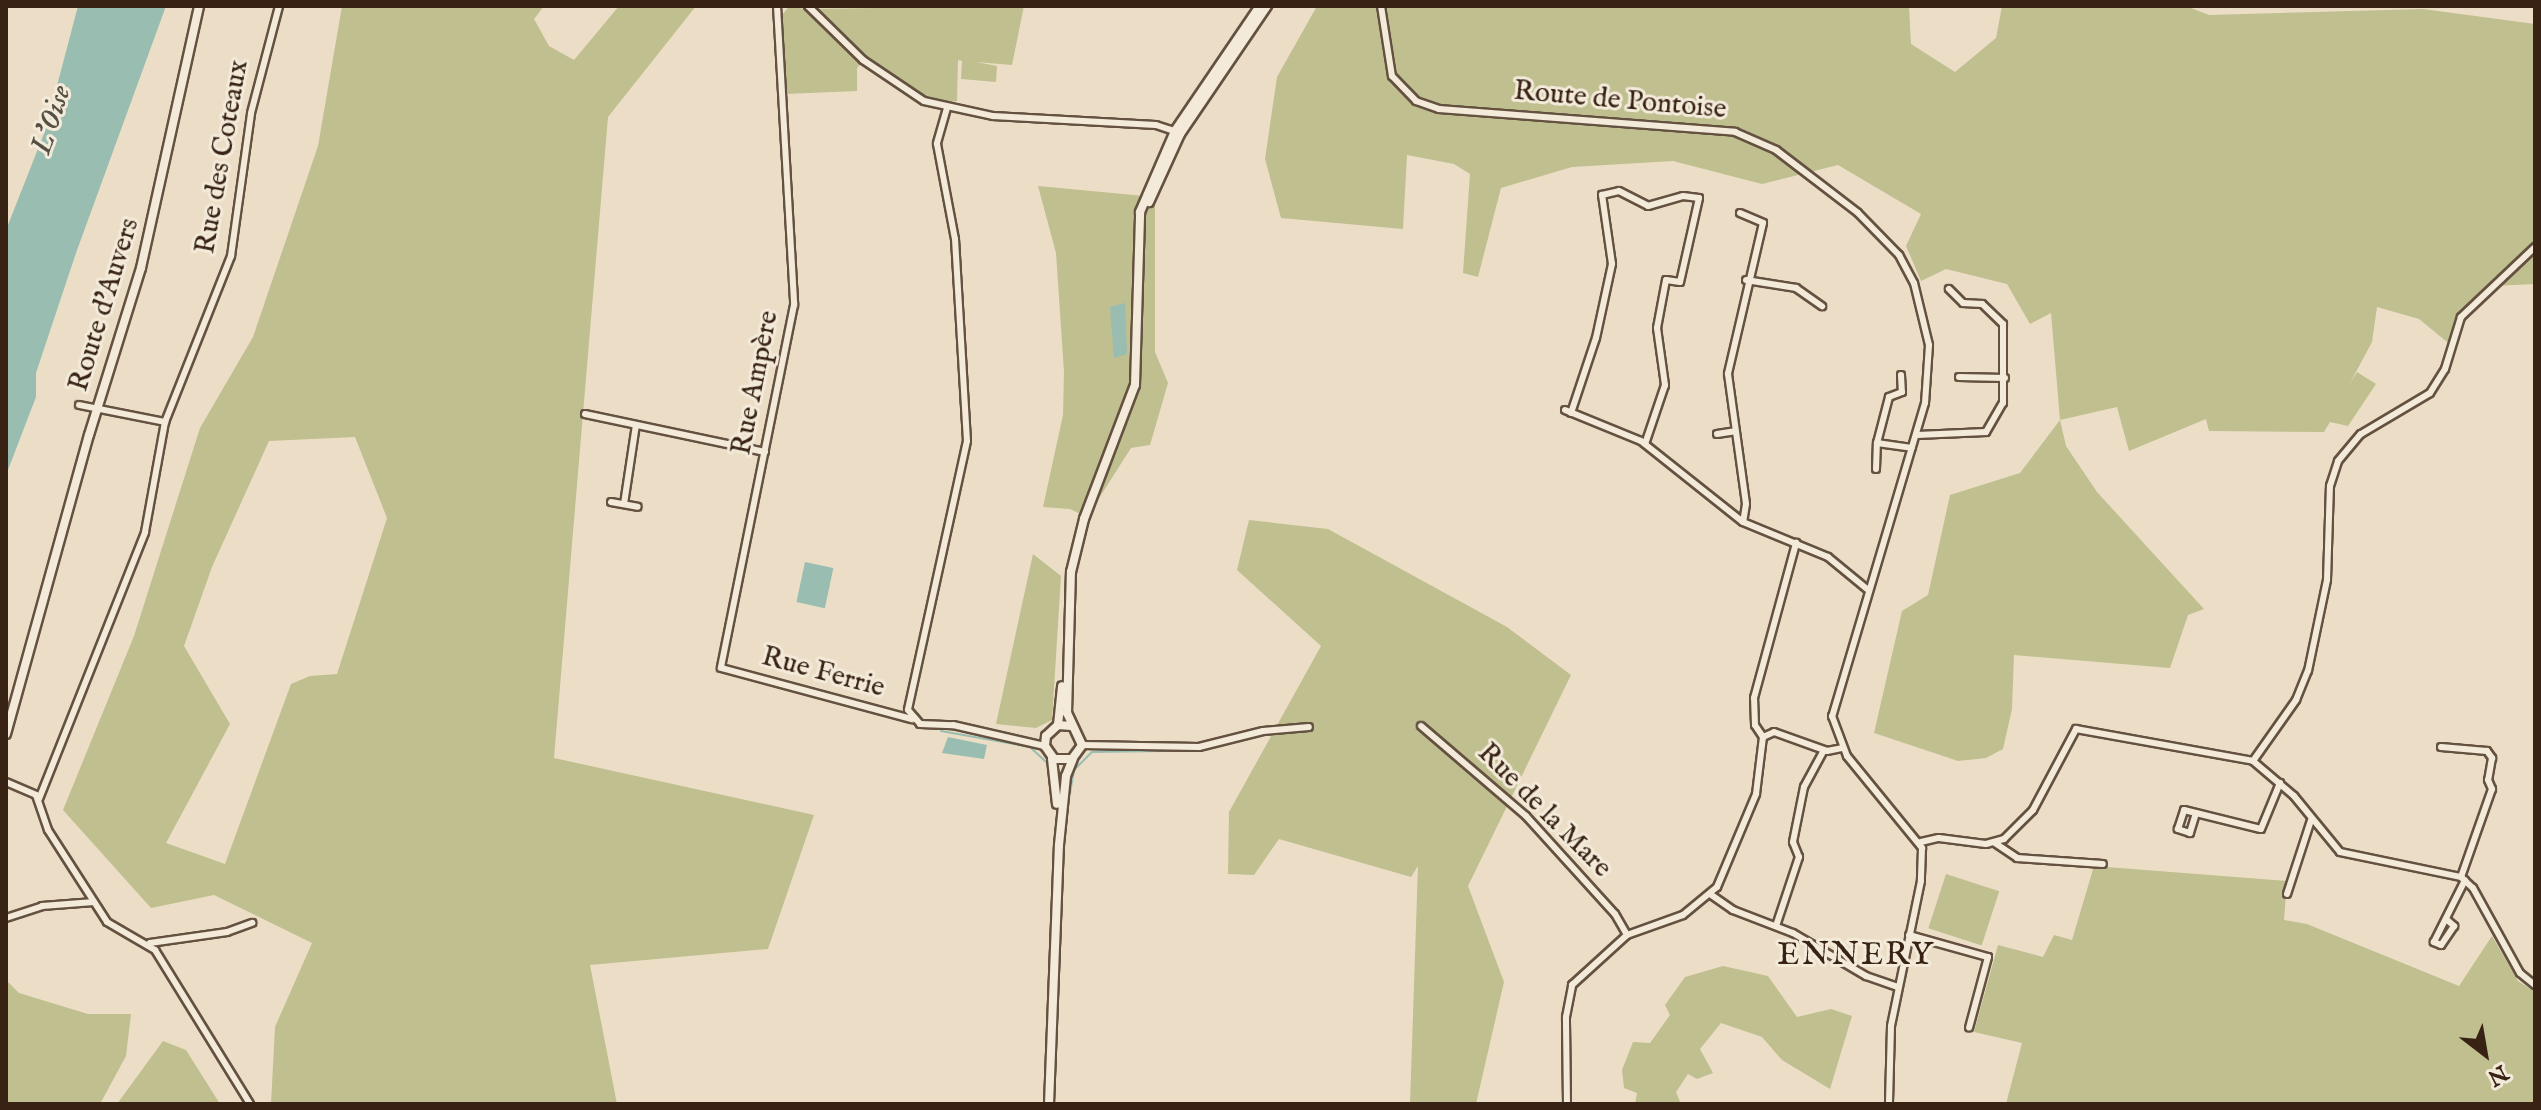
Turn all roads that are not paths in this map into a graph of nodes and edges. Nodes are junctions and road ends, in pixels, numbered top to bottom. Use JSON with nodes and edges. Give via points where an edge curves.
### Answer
{"nodes":[{"id":1,"x":199,"y":6,"type":"edge"},
{"id":2,"x":279,"y":6,"type":"edge"},
{"id":3,"x":777,"y":6,"type":"edge"},
{"id":4,"x":808,"y":6,"type":"edge"},
{"id":5,"x":1260,"y":6,"type":"edge"},
{"id":6,"x":1267,"y":6,"type":"edge"},
{"id":7,"x":1381,"y":6,"type":"edge"},
{"id":8,"x":947,"y":108,"type":"junction"},
{"id":9,"x":1177,"y":132,"type":"junction"},
{"id":10,"x":1740,"y":213,"type":"dead end"},
{"id":11,"x":2535,"y":247,"type":"edge"},
{"id":12,"x":1746,"y":280,"type":"junction"},
{"id":13,"x":1949,"y":289,"type":"dead end"},
{"id":14,"x":1822,"y":306,"type":"dead end"},
{"id":15,"x":1901,"y":375,"type":"dead end"},
{"id":16,"x":1959,"y":377,"type":"dead end"},
{"id":17,"x":2005,"y":378,"type":"junction"},
{"id":18,"x":79,"y":405,"type":"dead end"},
{"id":19,"x":97,"y":408,"type":"junction"},
{"id":20,"x":585,"y":414,"type":"dead end"},
{"id":21,"x":165,"y":422,"type":"junction"},
{"id":22,"x":636,"y":425,"type":"junction"},
{"id":23,"x":1735,"y":431,"type":"junction"},
{"id":24,"x":1717,"y":434,"type":"dead end"},
{"id":25,"x":1917,"y":435,"type":"junction"},
{"id":26,"x":1877,"y":443,"type":"junction"},
{"id":27,"x":1645,"y":444,"type":"junction"},
{"id":28,"x":1912,"y":448,"type":"junction"},
{"id":29,"x":765,"y":452,"type":"junction"},
{"id":30,"x":1876,"y":469,"type":"dead end"},
{"id":31,"x":611,"y":502,"type":"dead end"},
{"id":32,"x":624,"y":504,"type":"junction"},
{"id":33,"x":638,"y":507,"type":"dead end"},
{"id":34,"x":1743,"y":522,"type":"junction"},
{"id":35,"x":1796,"y":543,"type":"junction"},
{"id":36,"x":1867,"y":589,"type":"junction"},
{"id":37,"x":1066,"y":645,"type":"junction"},
{"id":38,"x":721,"y":668,"type":"joint"},
{"id":39,"x":912,"y":719,"type":"junction"},
{"id":40,"x":1058,"y":725,"type":"junction"},
{"id":41,"x":1071,"y":726,"type":"junction"},
{"id":42,"x":1421,"y":726,"type":"dead end"},
{"id":43,"x":1309,"y":727,"type":"dead end"},
{"id":44,"x":6,"y":734,"type":"edge"},
{"id":45,"x":1046,"y":736,"type":"junction"},
{"id":46,"x":1763,"y":737,"type":"junction"},
{"id":47,"x":1025,"y":738,"type":"junction"},
{"id":48,"x":1082,"y":745,"type":"junction"},
{"id":49,"x":1045,"y":746,"type":"junction"},
{"id":50,"x":2441,"y":747,"type":"dead end"},
{"id":51,"x":1842,"y":748,"type":"junction"},
{"id":52,"x":1824,"y":750,"type":"junction"},
{"id":53,"x":1051,"y":756,"type":"junction"},
{"id":54,"x":1075,"y":757,"type":"junction"},
{"id":55,"x":2253,"y":761,"type":"junction"},
{"id":56,"x":6,"y":782,"type":"edge"},
{"id":57,"x":2280,"y":783,"type":"junction"},
{"id":58,"x":39,"y":799,"type":"junction"},
{"id":59,"x":2196,"y":813,"type":"dead end"},
{"id":60,"x":2311,"y":820,"type":"junction"},
{"id":61,"x":1921,"y":842,"type":"junction"},
{"id":62,"x":1995,"y":843,"type":"junction"},
{"id":63,"x":1059,"y":845,"type":"junction"},
{"id":64,"x":2103,"y":864,"type":"dead end"},
{"id":65,"x":2463,"y":878,"type":"junction"},
{"id":66,"x":1710,"y":894,"type":"junction"},
{"id":67,"x":2287,"y":894,"type":"dead end"},
{"id":68,"x":94,"y":902,"type":"junction"},
{"id":69,"x":6,"y":918,"type":"edge"},
{"id":70,"x":2446,"y":919,"type":"dead end"},
{"id":71,"x":252,"y":923,"type":"dead end"},
{"id":72,"x":1776,"y":926,"type":"junction"},
{"id":73,"x":1627,"y":935,"type":"junction"},
{"id":74,"x":1909,"y":935,"type":"junction"},
{"id":75,"x":149,"y":943,"type":"junction"},
{"id":76,"x":2535,"y":985,"type":"edge"},
{"id":77,"x":1898,"y":987,"type":"junction"},
{"id":78,"x":1969,"y":1028,"type":"dead end"},
{"id":79,"x":250,"y":1104,"type":"edge"},
{"id":80,"x":1049,"y":1104,"type":"edge"},
{"id":81,"x":1567,"y":1104,"type":"edge"},
{"id":82,"x":1889,"y":1104,"type":"edge"}],
"edges":[{"from":1,"to":19,"type":"main road","name":"Route d'Auvers","via":[[145,254]]},
{"from":2,"to":21,"type":"street","name":"Rue des Coteaux","via":[[251,113],[231,256]]},
{"from":3,"to":29,"type":"street","name":"Rue Ampère","via":[[794,305]]},
{"from":4,"to":8,"type":"street","via":[[863,60],[912,95]]},
{"from":5,"to":9,"type":"main road"},
{"from":6,"to":9,"type":"main road"},
{"from":7,"to":25,"type":"street","name":"Route de Pontoise","via":[[1392,76],[1408,96],[1427,107],[1726,130],[1764,143],[1799,165],[1876,229],[1914,283],[1930,360]]},
{"from":8,"to":9,"type":"street"},
{"from":8,"to":39,"type":"street","via":[[937,144],[956,250],[967,441],[908,708]]},
{"from":9,"to":37,"type":"main road","via":[[1143,212],[1137,249],[1135,385],[1077,539]]},
{"from":10,"to":12,"type":"street","via":[[1763,223]]},
{"from":11,"to":55,"type":"street","via":[[2461,317],[2445,369],[2430,393],[2361,434],[2338,461],[2330,486],[2329,565],[2308,671],[2296,700]]},
{"from":12,"to":14,"type":"street","via":[[1796,288]]},
{"from":12,"to":23,"type":"street","via":[[1728,374]]},
{"from":13,"to":17,"type":"street","via":[[1963,303],[1982,304],[2003,324]]},
{"from":15,"to":26,"type":"street","via":[[1902,392],[1889,397]]},
{"from":16,"to":17,"type":"street"},
{"from":17,"to":25,"type":"street","via":[[2003,403],[1986,432]]},
{"from":18,"to":19,"type":"street"},
{"from":19,"to":21,"type":"street"},
{"from":19,"to":44,"type":"main road","name":"Route d'Auvers"},
{"from":20,"to":22,"type":"street"},
{"from":21,"to":58,"type":"street","name":"Rue des Coteaux","via":[[149,521]]},
{"from":22,"to":29,"type":"street"},
{"from":22,"to":32,"type":"street"},
{"from":23,"to":24,"type":"street"},
{"from":23,"to":34,"type":"street","via":[[1746,504]]},
{"from":25,"to":28,"type":"street","name":"Route de Pontoise"},
{"from":26,"to":28,"type":"street"},
{"from":26,"to":30,"type":"street"},
{"from":27,"to":27,"type":"street","via":[[1568,411],[1596,338],[1612,264],[1602,195],[1619,191],[1651,206],[1683,196],[1702,202],[1680,282],[1666,280],[1657,328],[1665,385]]},
{"from":27,"to":34,"type":"street"},
{"from":28,"to":36,"type":"street","name":"Route de Pontoise"},
{"from":29,"to":38,"type":"street","name":"Rue Ampère"},
{"from":31,"to":32,"type":"street"},
{"from":32,"to":33,"type":"street"},
{"from":34,"to":35,"type":"street"},
{"from":35,"to":36,"type":"street","via":[[1839,564]]},
{"from":35,"to":46,"type":"street","via":[[1754,698],[1755,725]]},
{"from":36,"to":51,"type":"street","name":"Route de Pontoise","via":[[1832,706]]},
{"from":37,"to":40,"type":"main road"},
{"from":37,"to":41,"type":"main road"},
{"from":38,"to":39,"type":"street","name":"Rue Ferrie"},
{"from":39,"to":47,"type":"street","name":"Rue Ferrie"},
{"from":40,"to":41,"type":"main road"},
{"from":40,"to":45,"type":"main road"},
{"from":41,"to":48,"type":"main road"},
{"from":42,"to":73,"type":"street","name":"Rue de la Mare","via":[[1526,816],[1615,914]]},
{"from":43,"to":48,"type":"street","via":[[1263,731],[1199,747]]},
{"from":45,"to":47,"type":"street"},
{"from":45,"to":49,"type":"main road"},
{"from":46,"to":52,"type":"street","via":[[1776,733]]},
{"from":46,"to":66,"type":"street","via":[[1756,794],[1731,862]]},
{"from":47,"to":49,"type":"street"},
{"from":48,"to":54,"type":"main road"},
{"from":49,"to":53,"type":"main road"},
{"from":50,"to":65,"type":"street","via":[[2487,751],[2492,758],[2492,789]]},
{"from":51,"to":52,"type":"street"},
{"from":51,"to":61,"type":"street"},
{"from":52,"to":72,"type":"street","via":[[1804,787],[1793,842],[1799,857]]},
{"from":53,"to":54,"type":"main road","via":[[1064,762]]},
{"from":53,"to":63,"type":"main road"},
{"from":54,"to":63,"type":"main road","via":[[1066,776]]},
{"from":55,"to":57,"type":"street"},
{"from":55,"to":62,"type":"street","via":[[2076,729],[2028,817]]},
{"from":56,"to":58,"type":"street"},
{"from":57,"to":59,"type":"street","via":[[2261,829]]},
{"from":57,"to":60,"type":"street"},
{"from":58,"to":68,"type":"street","via":[[48,830]]},
{"from":60,"to":65,"type":"street","via":[[2334,847],[2357,858]]},
{"from":60,"to":67,"type":"street"},
{"from":61,"to":62,"type":"street","via":[[1939,838]]},
{"from":61,"to":74,"type":"street","via":[[1921,881]]},
{"from":62,"to":64,"type":"street","via":[[2017,858]]},
{"from":63,"to":80,"type":"main road"},
{"from":65,"to":70,"type":"street"},
{"from":65,"to":76,"type":"street","via":[[2520,973]]},
{"from":66,"to":72,"type":"street","via":[[1733,910]]},
{"from":66,"to":73,"type":"street","via":[[1683,915]]},
{"from":68,"to":69,"type":"street","via":[[42,906]]},
{"from":68,"to":75,"type":"street","via":[[111,925]]},
{"from":71,"to":75,"type":"street"},
{"from":72,"to":77,"type":"street","via":[[1866,976]]},
{"from":73,"to":81,"type":"street","via":[[1579,977],[1568,994]]},
{"from":74,"to":77,"type":"street"},
{"from":74,"to":78,"type":"street","via":[[1988,957]]},
{"from":75,"to":79,"type":"street"},
{"from":77,"to":82,"type":"street","via":[[1888,1058]]}]}
